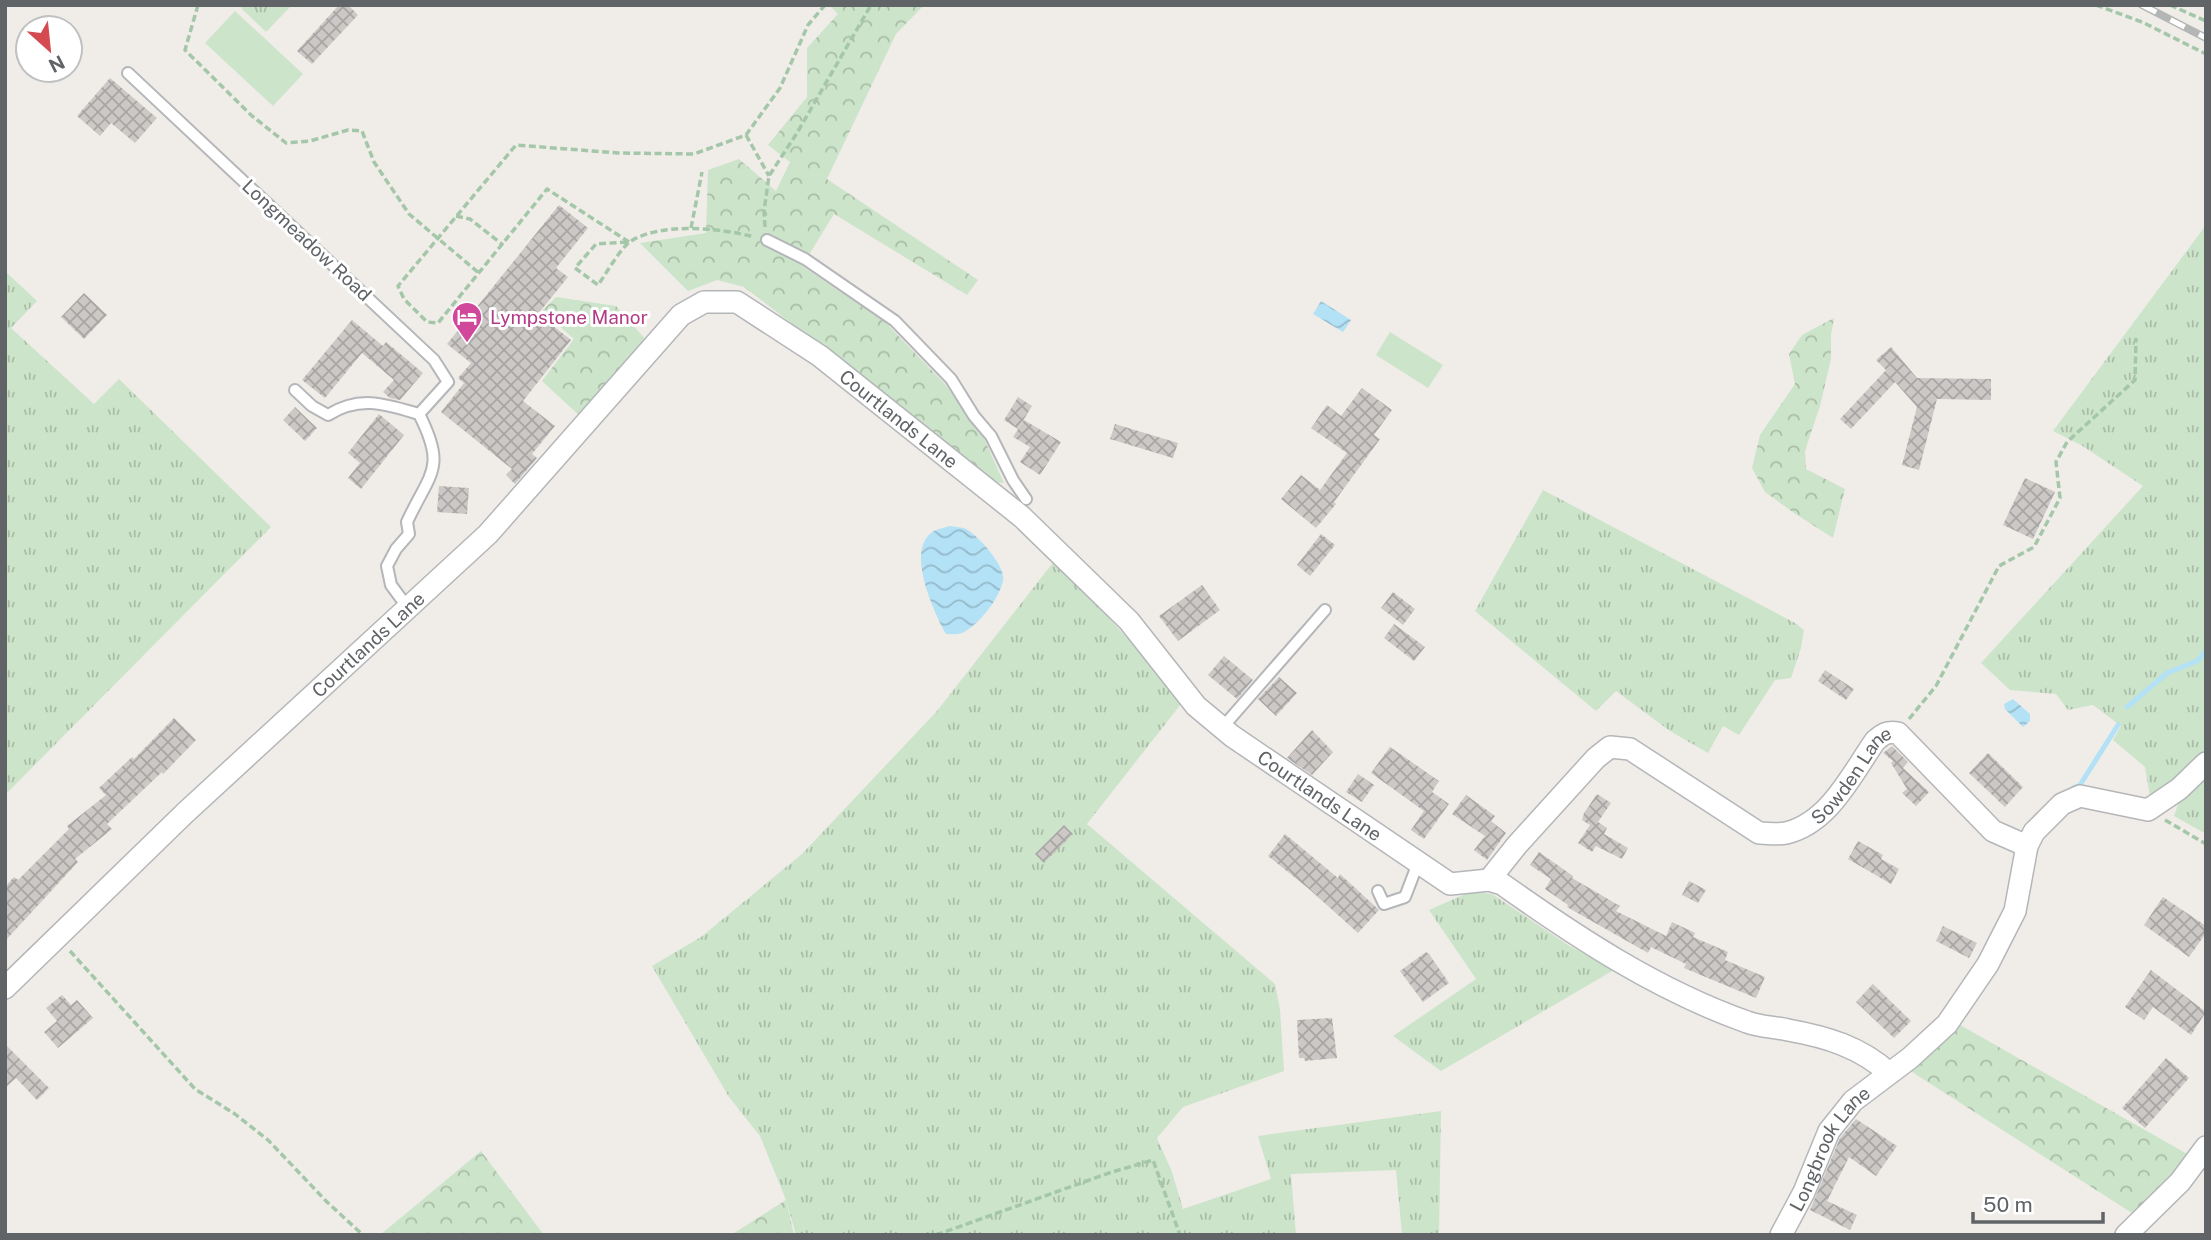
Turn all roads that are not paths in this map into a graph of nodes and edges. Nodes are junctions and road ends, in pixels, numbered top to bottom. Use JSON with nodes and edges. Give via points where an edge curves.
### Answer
{"nodes":[{"id":1,"x":128,"y":73,"type":"dead end"},
{"id":2,"x":766,"y":240,"type":"road end"},
{"id":3,"x":295,"y":390,"type":"dead end"},
{"id":4,"x":419,"y":414,"type":"junction"},
{"id":5,"x":1024,"y":508,"type":"junction"},
{"id":6,"x":408,"y":608,"type":"junction"},
{"id":7,"x":1325,"y":610,"type":"dead end"},
{"id":8,"x":1222,"y":728,"type":"junction"},
{"id":9,"x":2206,"y":763,"type":"edge"},
{"id":10,"x":2026,"y":846,"type":"junction"},
{"id":11,"x":1418,"y":863,"type":"junction"},
{"id":12,"x":1489,"y":880,"type":"junction"},
{"id":13,"x":1378,"y":891,"type":"dead end"},
{"id":14,"x":5,"y":988,"type":"edge"},
{"id":15,"x":1889,"y":1073,"type":"junction"},
{"id":16,"x":2206,"y":1147,"type":"edge"},
{"id":17,"x":1781,"y":1235,"type":"edge"},
{"id":18,"x":2126,"y":1235,"type":"edge"}],
"edges":[{"from":1,"to":4,"type":"lane","name":"Longmeadow Road","via":[[434,360],[448,382]]},
{"from":2,"to":5,"type":"lane","via":[[805,259],[895,321],[951,379],[990,436]]},
{"from":3,"to":4,"type":"lane","via":[[328,415],[345,405],[366,402]]},
{"from":4,"to":6,"type":"lane","via":[[435,456],[428,485],[407,522],[409,534],[387,566],[391,585]]},
{"from":5,"to":6,"type":"street","name":"Courtlands Lane","via":[[820,356],[737,302],[704,302],[681,315],[488,534]]},
{"from":5,"to":8,"type":"street","name":"Courtlands Lane","via":[[1129,621],[1196,706]]},
{"from":6,"to":14,"type":"street","name":"Courtlands Lane","via":[[185,813]]},
{"from":7,"to":8,"type":"lane"},
{"from":8,"to":11,"type":"street","name":"Courtlands Lane"},
{"from":9,"to":10,"type":"street","via":[[2148,810],[2071,798],[2045,819]]},
{"from":10,"to":12,"type":"street","name":"Sowden Lane","via":[[1993,831],[1898,733],[1883,734],[1875,741],[1825,812],[1784,834],[1759,833],[1630,749],[1610,747],[1595,758]]},
{"from":10,"to":15,"type":"street","via":[[2015,911],[1988,964],[1947,1024]]},
{"from":11,"to":12,"type":"street","name":"Courtlands Lane","via":[[1450,884]]},
{"from":11,"to":13,"type":"lane","via":[[1405,897],[1384,904]]},
{"from":12,"to":15,"type":"street","via":[[1661,985],[1749,1023],[1853,1048]]},
{"from":15,"to":17,"type":"street","name":"Longbrook Lane","via":[[1853,1101],[1829,1131]]},
{"from":16,"to":18,"type":"street","via":[[2180,1182]]}]}
